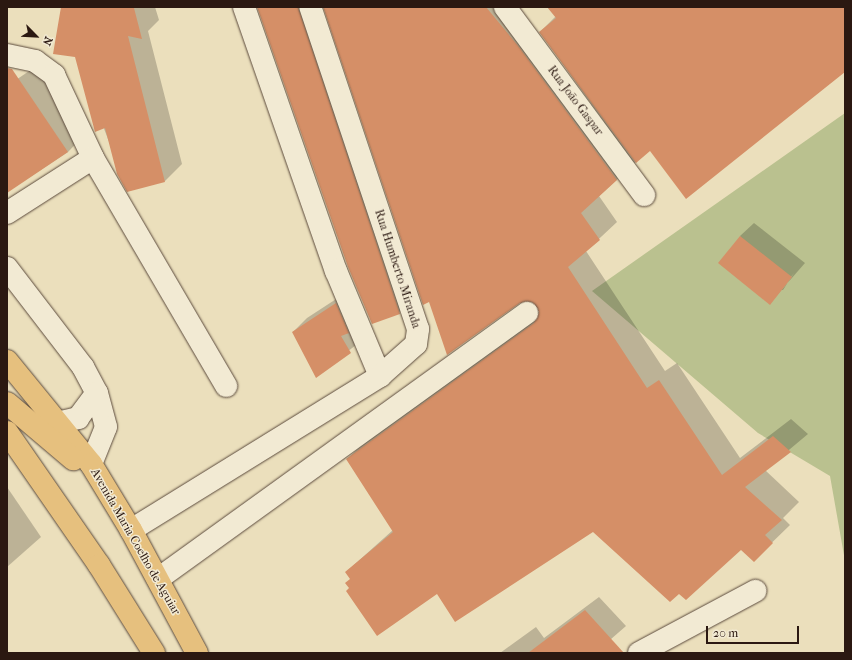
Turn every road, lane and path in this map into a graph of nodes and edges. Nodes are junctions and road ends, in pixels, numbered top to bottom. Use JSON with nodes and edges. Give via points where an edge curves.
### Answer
{"nodes":[{"id":1,"x":244,"y":7,"type":"edge"},
{"id":2,"x":310,"y":7,"type":"edge"},
{"id":3,"x":505,"y":7,"type":"edge"},
{"id":4,"x":7,"y":55,"type":"edge"},
{"id":5,"x":93,"y":158,"type":"junction"},
{"id":6,"x":644,"y":195,"type":"dead end"},
{"id":7,"x":7,"y":213,"type":"edge"},
{"id":8,"x":7,"y":268,"type":"edge"},
{"id":9,"x":527,"y":313,"type":"dead end"},
{"id":10,"x":7,"y":361,"type":"edge"},
{"id":11,"x":380,"y":376,"type":"junction"},
{"id":12,"x":226,"y":386,"type":"dead end"},
{"id":13,"x":97,"y":393,"type":"junction"},
{"id":14,"x":7,"y":402,"type":"edge"},
{"id":15,"x":57,"y":423,"type":"junction"},
{"id":16,"x":7,"y":432,"type":"edge"},
{"id":17,"x":91,"y":464,"type":"junction"},
{"id":18,"x":105,"y":488,"type":"junction"},
{"id":19,"x":131,"y":530,"type":"junction"},
{"id":20,"x":158,"y":579,"type":"junction"},
{"id":21,"x":755,"y":591,"type":"dead end"},
{"id":22,"x":154,"y":653,"type":"edge"},
{"id":23,"x":197,"y":653,"type":"edge"},
{"id":24,"x":639,"y":653,"type":"edge"}],
"edges":[{"from":1,"to":11,"type":"street","via":[[336,271]]},
{"from":2,"to":11,"type":"street","name":"Rua Humberto Miranda","via":[[418,329],[411,351]]},
{"from":3,"to":6,"type":"street","name":"Rua João Gaspar"},
{"from":4,"to":5,"type":"street","via":[[35,61],[54,75]]},
{"from":5,"to":7,"type":"street"},
{"from":5,"to":12,"type":"street"},
{"from":8,"to":13,"type":"street","via":[[83,367]]},
{"from":9,"to":20,"type":"street"},
{"from":10,"to":15,"type":"main road","name":"Avenida Maria Coelho de Aguiar"},
{"from":11,"to":19,"type":"street","name":"Rua Humberto Miranda"},
{"from":13,"to":15,"type":"street","via":[[78,418]]},
{"from":13,"to":17,"type":"street","via":[[106,427]]},
{"from":14,"to":18,"type":"main road"},
{"from":15,"to":17,"type":"main road","name":"Avenida Maria Coelho de Aguiar"},
{"from":16,"to":22,"type":"main road","via":[[99,565]]},
{"from":17,"to":18,"type":"main road","name":"Avenida Maria Coelho de Aguiar"},
{"from":18,"to":19,"type":"main road","name":"Avenida Maria Coelho de Aguiar"},
{"from":19,"to":20,"type":"main road","name":"Avenida Maria Coelho de Aguiar"},
{"from":20,"to":23,"type":"main road","name":"Avenida Maria Coelho de Aguiar"},
{"from":21,"to":24,"type":"street"}]}
